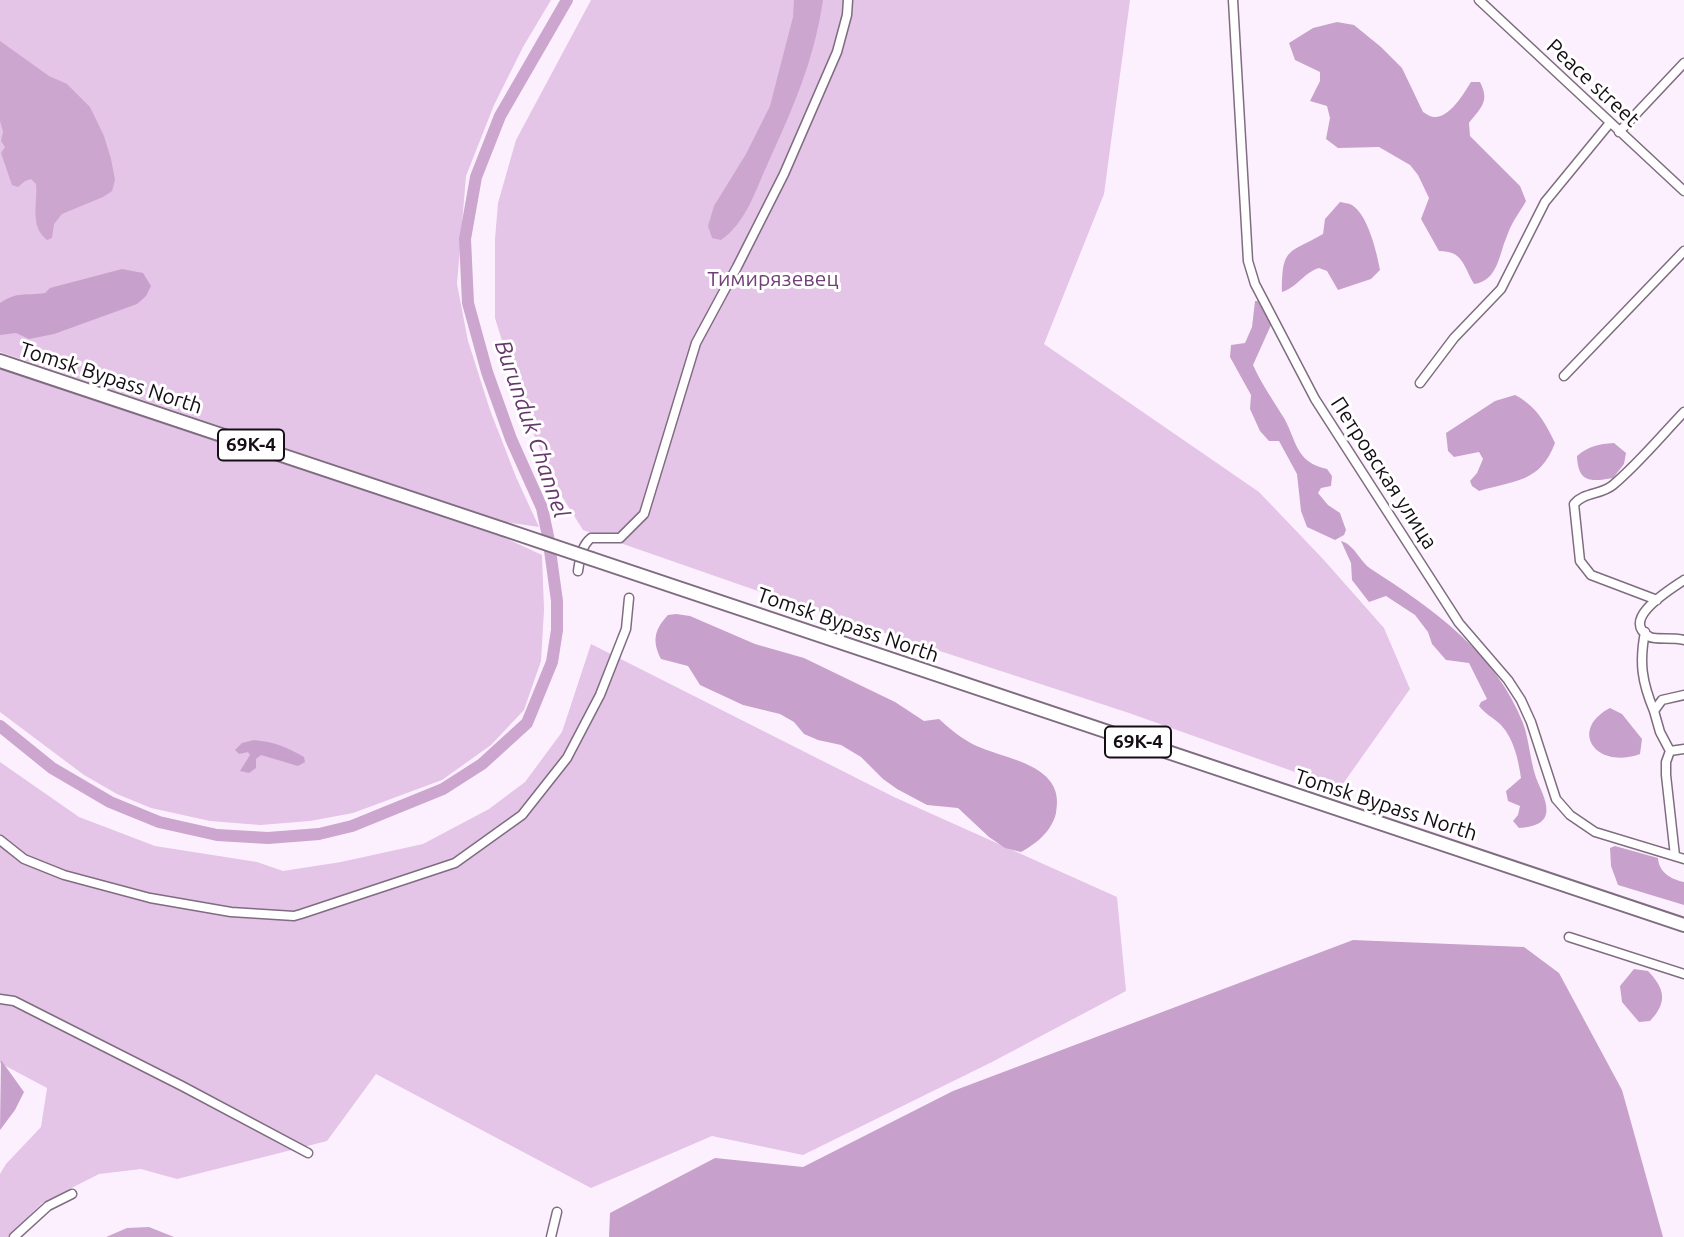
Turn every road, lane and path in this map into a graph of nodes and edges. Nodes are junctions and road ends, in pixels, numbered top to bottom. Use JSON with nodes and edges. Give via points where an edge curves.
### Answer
{"nodes":[{"id":1,"x":848,"y":0,"type":"edge"},
{"id":2,"x":1233,"y":0,"type":"edge"},
{"id":3,"x":1479,"y":0,"type":"edge"},
{"id":4,"x":1684,"y":63,"type":"edge"},
{"id":5,"x":1609,"y":124,"type":"junction"},
{"id":6,"x":1619,"y":132,"type":"junction"},
{"id":7,"x":1684,"y":191,"type":"edge"},
{"id":8,"x":1684,"y":251,"type":"edge"},
{"id":9,"x":0,"y":361,"type":"edge"},
{"id":10,"x":1564,"y":376,"type":"dead end"},
{"id":11,"x":1420,"y":383,"type":"dead end"},
{"id":12,"x":1684,"y":412,"type":"edge"},
{"id":13,"x":578,"y":571,"type":"dead end"},
{"id":14,"x":1684,"y":580,"type":"edge"},
{"id":15,"x":629,"y":597,"type":"dead end"},
{"id":16,"x":1657,"y":600,"type":"junction"},
{"id":17,"x":1645,"y":632,"type":"junction"},
{"id":18,"x":1684,"y":640,"type":"edge"},
{"id":19,"x":1684,"y":695,"type":"edge"},
{"id":20,"x":1654,"y":711,"type":"junction"},
{"id":21,"x":1684,"y":749,"type":"edge"},
{"id":22,"x":1670,"y":751,"type":"junction"},
{"id":23,"x":0,"y":841,"type":"edge"},
{"id":24,"x":1680,"y":858,"type":"edge"},
{"id":25,"x":1684,"y":925,"type":"edge"},
{"id":26,"x":1569,"y":937,"type":"dead end"},
{"id":27,"x":1684,"y":974,"type":"edge"},
{"id":28,"x":0,"y":999,"type":"edge"},
{"id":29,"x":308,"y":1153,"type":"dead end"},
{"id":30,"x":72,"y":1194,"type":"dead end"},
{"id":31,"x":557,"y":1212,"type":"dead end"},
{"id":32,"x":14,"y":1237,"type":"edge"},
{"id":33,"x":551,"y":1237,"type":"edge"}],
"edges":[{"from":1,"to":13,"type":"street","via":[[837,52],[784,174],[696,343],[644,514],[620,538],[587,540]]},
{"from":2,"to":24,"type":"street","name":"Петровская улица","via":[[1248,261],[1291,354],[1459,623],[1521,700],[1556,799],[1595,832]]},
{"from":3,"to":5,"type":"street","name":"Peace street"},
{"from":4,"to":6,"type":"street"},
{"from":5,"to":6,"type":"street","name":"Peace street"},
{"from":5,"to":11,"type":"street","via":[[1545,202],[1501,289],[1454,338]]},
{"from":6,"to":7,"type":"street","name":"Peace street"},
{"from":8,"to":10,"type":"street"},
{"from":9,"to":25,"type":"main road","name":"Tomsk Bypass North","number":"69К-4","bridge":true},
{"from":12,"to":16,"type":"street","via":[[1616,483],[1574,504],[1585,570]]},
{"from":14,"to":16,"type":"street"},
{"from":15,"to":23,"type":"street","via":[[626,629],[568,758],[522,815],[455,863],[294,916],[231,912],[149,898],[64,875],[24,859]]},
{"from":16,"to":17,"type":"street","via":[[1643,612],[1640,621]]},
{"from":17,"to":18,"type":"street","via":[[1655,639],[1672,636]]},
{"from":17,"to":20,"type":"street","via":[[1642,673]]},
{"from":19,"to":20,"type":"street","via":[[1662,700]]},
{"from":20,"to":22,"type":"street"},
{"from":21,"to":22,"type":"street"},
{"from":22,"to":24,"type":"street","via":[[1666,775]]},
{"from":26,"to":27,"type":"street"},
{"from":28,"to":29,"type":"street","via":[[182,1086]]},
{"from":30,"to":32,"type":"street","via":[[48,1206]]},
{"from":31,"to":33,"type":"street"}]}
